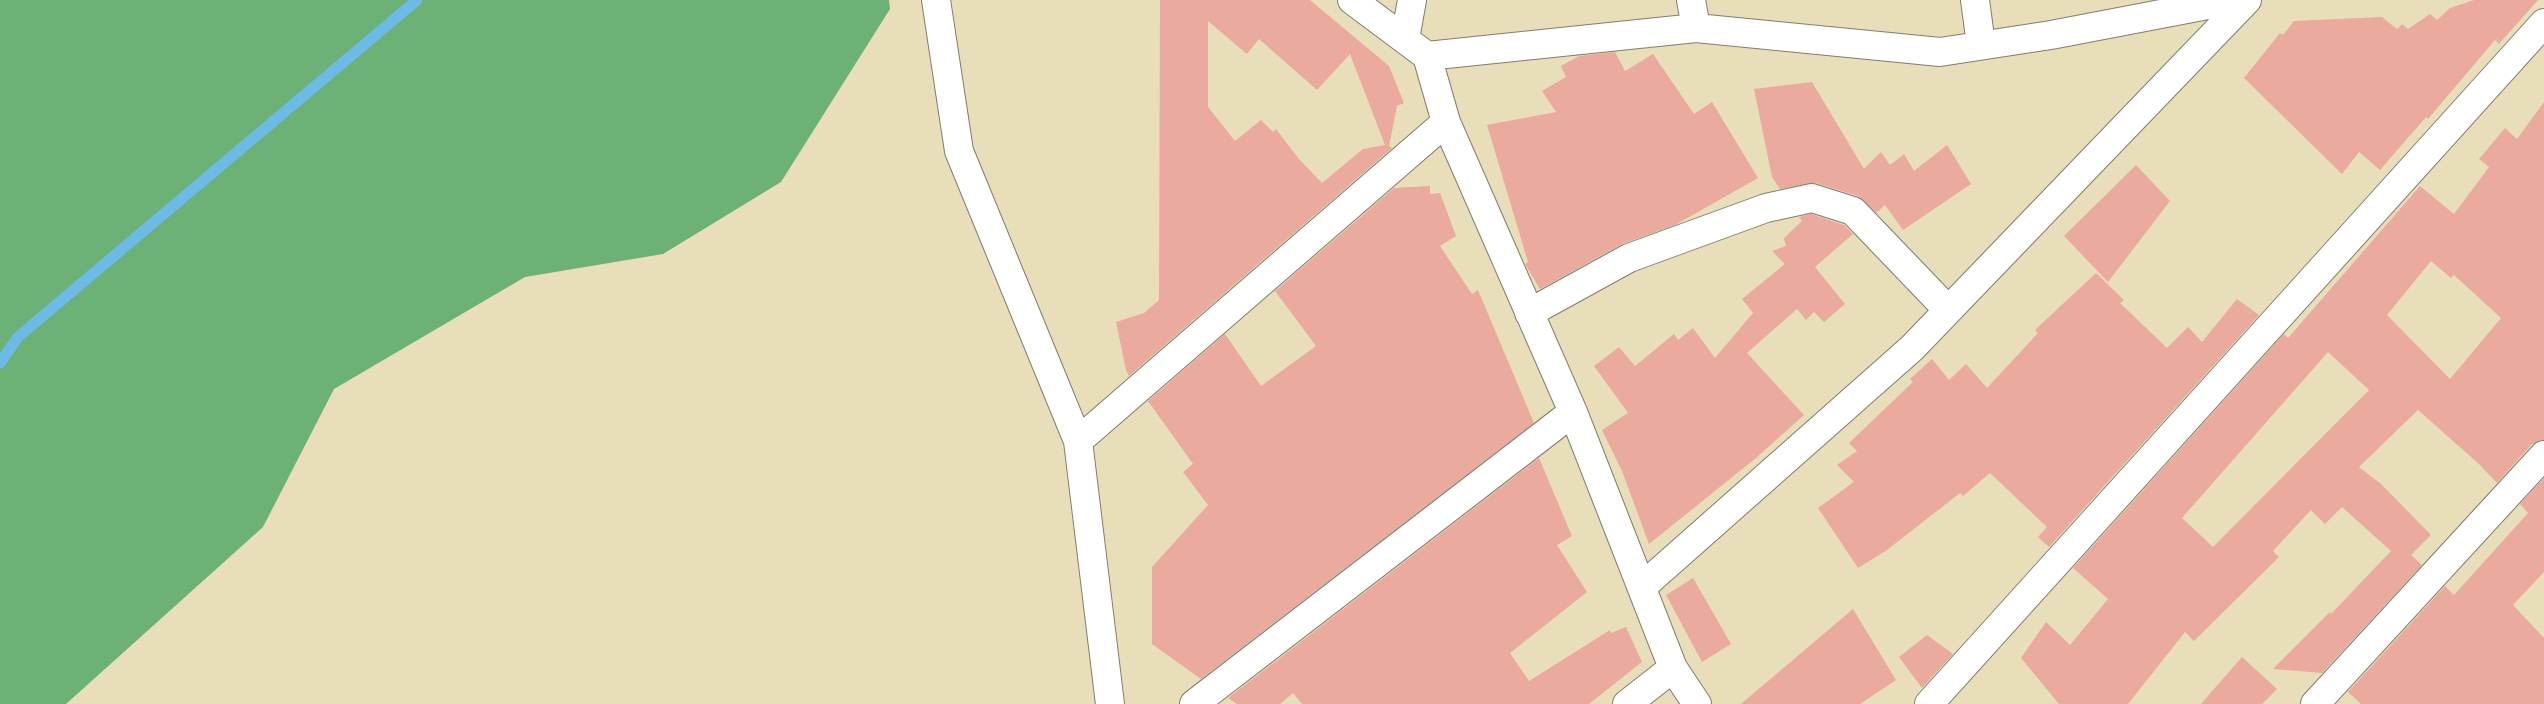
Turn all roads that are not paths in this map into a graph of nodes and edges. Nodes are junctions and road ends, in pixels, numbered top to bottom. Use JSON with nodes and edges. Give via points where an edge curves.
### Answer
{"nodes":[{"id":1,"x":936,"y":0,"type":"edge"},
{"id":2,"x":1352,"y":0,"type":"edge"},
{"id":3,"x":1412,"y":0,"type":"edge"},
{"id":4,"x":1692,"y":0,"type":"edge"},
{"id":5,"x":1975,"y":0,"type":"edge"},
{"id":6,"x":2234,"y":0,"type":"edge"},
{"id":7,"x":2544,"y":23,"type":"edge"},
{"id":8,"x":1696,"y":28,"type":"junction"},
{"id":9,"x":1405,"y":39,"type":"junction"},
{"id":10,"x":1981,"y":45,"type":"junction"},
{"id":11,"x":1427,"y":56,"type":"junction"},
{"id":12,"x":1446,"y":122,"type":"junction"},
{"id":13,"x":1948,"y":310,"type":"junction"},
{"id":14,"x":1529,"y":312,"type":"junction"},
{"id":15,"x":1573,"y":412,"type":"junction"},
{"id":16,"x":1078,"y":441,"type":"junction"},
{"id":17,"x":2544,"y":455,"type":"edge"},
{"id":18,"x":1643,"y":586,"type":"junction"},
{"id":19,"x":1673,"y":668,"type":"junction"},
{"id":20,"x":1110,"y":704,"type":"edge"},
{"id":21,"x":1194,"y":704,"type":"edge"},
{"id":22,"x":1627,"y":704,"type":"edge"},
{"id":23,"x":1696,"y":704,"type":"edge"},
{"id":24,"x":1929,"y":704,"type":"edge"},
{"id":25,"x":2315,"y":704,"type":"edge"}],
"edges":[{"from":1,"to":16,"type":"street","via":[[959,151]]},
{"from":2,"to":9,"type":"street"},
{"from":3,"to":9,"type":"street"},
{"from":4,"to":8,"type":"street"},
{"from":5,"to":10,"type":"street"},
{"from":6,"to":10,"type":"street"},
{"from":6,"to":13,"type":"street"},
{"from":7,"to":24,"type":"street"},
{"from":8,"to":10,"type":"street","via":[[1940,52]]},
{"from":8,"to":11,"type":"street"},
{"from":9,"to":11,"type":"street"},
{"from":11,"to":12,"type":"street"},
{"from":12,"to":14,"type":"street"},
{"from":12,"to":16,"type":"street"},
{"from":13,"to":14,"type":"street","via":[[1852,211],[1812,198],[1766,208],[1629,258]]},
{"from":13,"to":18,"type":"street","via":[[1912,348]]},
{"from":14,"to":15,"type":"street"},
{"from":15,"to":18,"type":"street"},
{"from":15,"to":21,"type":"street"},
{"from":16,"to":20,"type":"street"},
{"from":17,"to":25,"type":"street"},
{"from":18,"to":19,"type":"street"},
{"from":19,"to":22,"type":"street"},
{"from":19,"to":23,"type":"street"}]}
